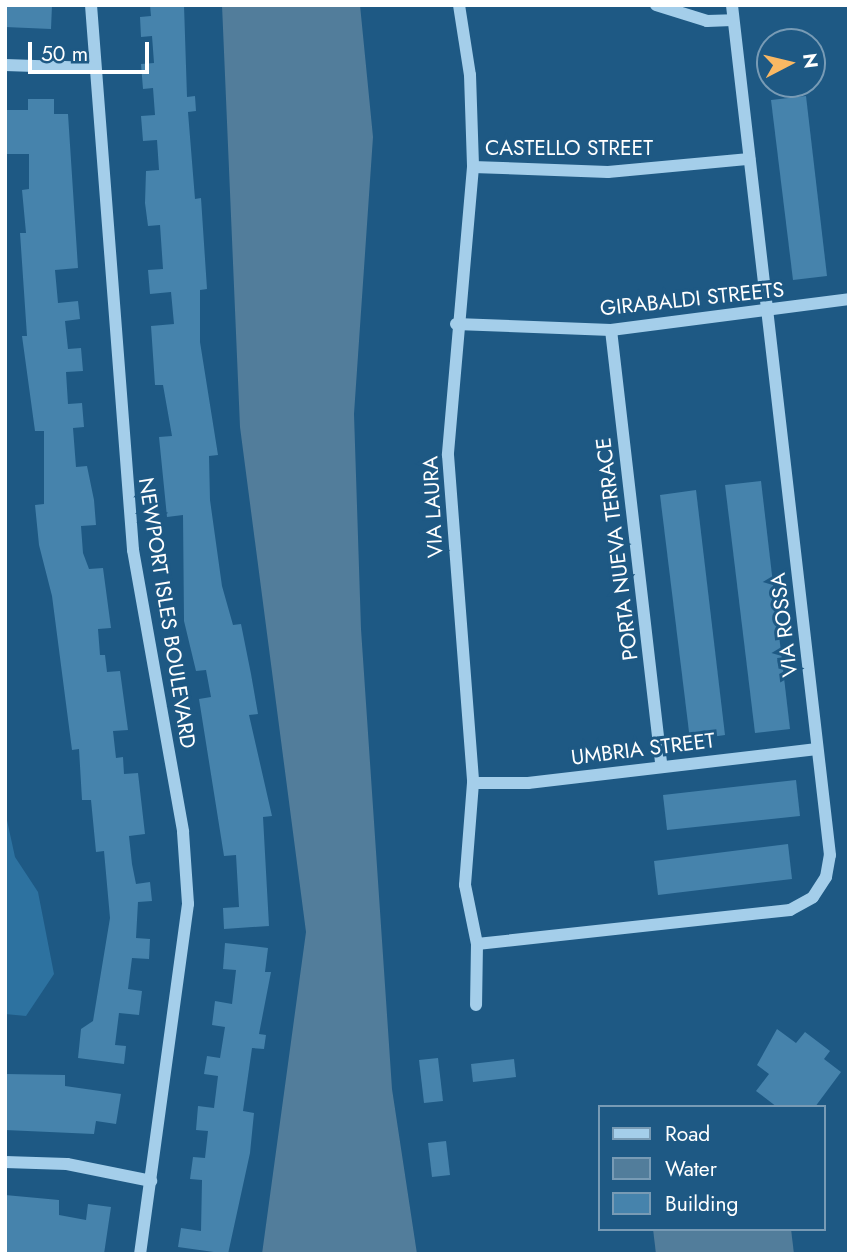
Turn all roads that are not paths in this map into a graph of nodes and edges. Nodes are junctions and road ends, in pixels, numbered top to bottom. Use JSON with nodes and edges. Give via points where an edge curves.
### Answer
{"nodes":[{"id":1,"x":91,"y":5,"type":"edge"},
{"id":2,"x":459,"y":5,"type":"edge"},
{"id":3,"x":656,"y":5,"type":"edge"},
{"id":4,"x":732,"y":5,"type":"edge"},
{"id":5,"x":732,"y":20,"type":"junction"},
{"id":6,"x":5,"y":65,"type":"edge"},
{"id":7,"x":94,"y":68,"type":"junction"},
{"id":8,"x":749,"y":159,"type":"junction"},
{"id":9,"x":473,"y":167,"type":"junction"},
{"id":10,"x":849,"y":299,"type":"edge"},
{"id":11,"x":766,"y":310,"type":"junction"},
{"id":12,"x":456,"y":324,"type":"junction"},
{"id":13,"x":611,"y":330,"type":"junction"},
{"id":14,"x":817,"y":749,"type":"junction"},
{"id":15,"x":661,"y":764,"type":"junction"},
{"id":16,"x":473,"y":783,"type":"junction"},
{"id":17,"x":477,"y":944,"type":"junction"},
{"id":18,"x":476,"y":1005,"type":"dead end"},
{"id":19,"x":5,"y":1162,"type":"edge"},
{"id":20,"x":151,"y":1181,"type":"junction"},
{"id":21,"x":140,"y":1254,"type":"edge"}],
"edges":[{"from":1,"to":7,"type":"street","name":"NEWPORT ISLES BOULEVARD"},
{"from":2,"to":9,"type":"street","name":"VIA LAURA","via":[[470,75]]},
{"from":3,"to":5,"type":"street","via":[[707,21]]},
{"from":4,"to":5,"type":"street","name":"VIA ROSSA"},
{"from":5,"to":8,"type":"street","name":"VIA ROSSA"},
{"from":6,"to":7,"type":"street"},
{"from":7,"to":20,"type":"street","name":"NEWPORT ISLES BOULEVARD","via":[[133,550],[183,832],[188,904]]},
{"from":8,"to":9,"type":"street","name":"CASTELLO STREET","via":[[608,172]]},
{"from":8,"to":11,"type":"street","name":"VIA ROSSA"},
{"from":9,"to":12,"type":"street","name":"VIA LAURA"},
{"from":10,"to":11,"type":"street","name":"GIRABALDI STREETS"},
{"from":11,"to":13,"type":"street","name":"GIRABALDI STREETS"},
{"from":11,"to":14,"type":"street","name":"VIA ROSSA"},
{"from":12,"to":13,"type":"street","name":"GIRABALDI STREETS"},
{"from":12,"to":16,"type":"street","name":"VIA LAURA","via":[[450,532],[465,635]]},
{"from":13,"to":15,"type":"street","name":"PORTA NUEVA TERRACE"},
{"from":14,"to":15,"type":"street","name":"UMBRIA STREET"},
{"from":14,"to":17,"type":"street","name":"VIA ROSSA","via":[[830,855],[813,897],[790,910]]},
{"from":15,"to":16,"type":"street","name":"UMBRIA STREET","via":[[528,783]]},
{"from":16,"to":17,"type":"street","name":"VIA LAURA","via":[[465,885]]},
{"from":17,"to":18,"type":"street","name":"VIA LAURA"},
{"from":19,"to":20,"type":"street","via":[[67,1164]]},
{"from":20,"to":21,"type":"street","name":"NEWPORT ISLES BOULEVARD"}]}
